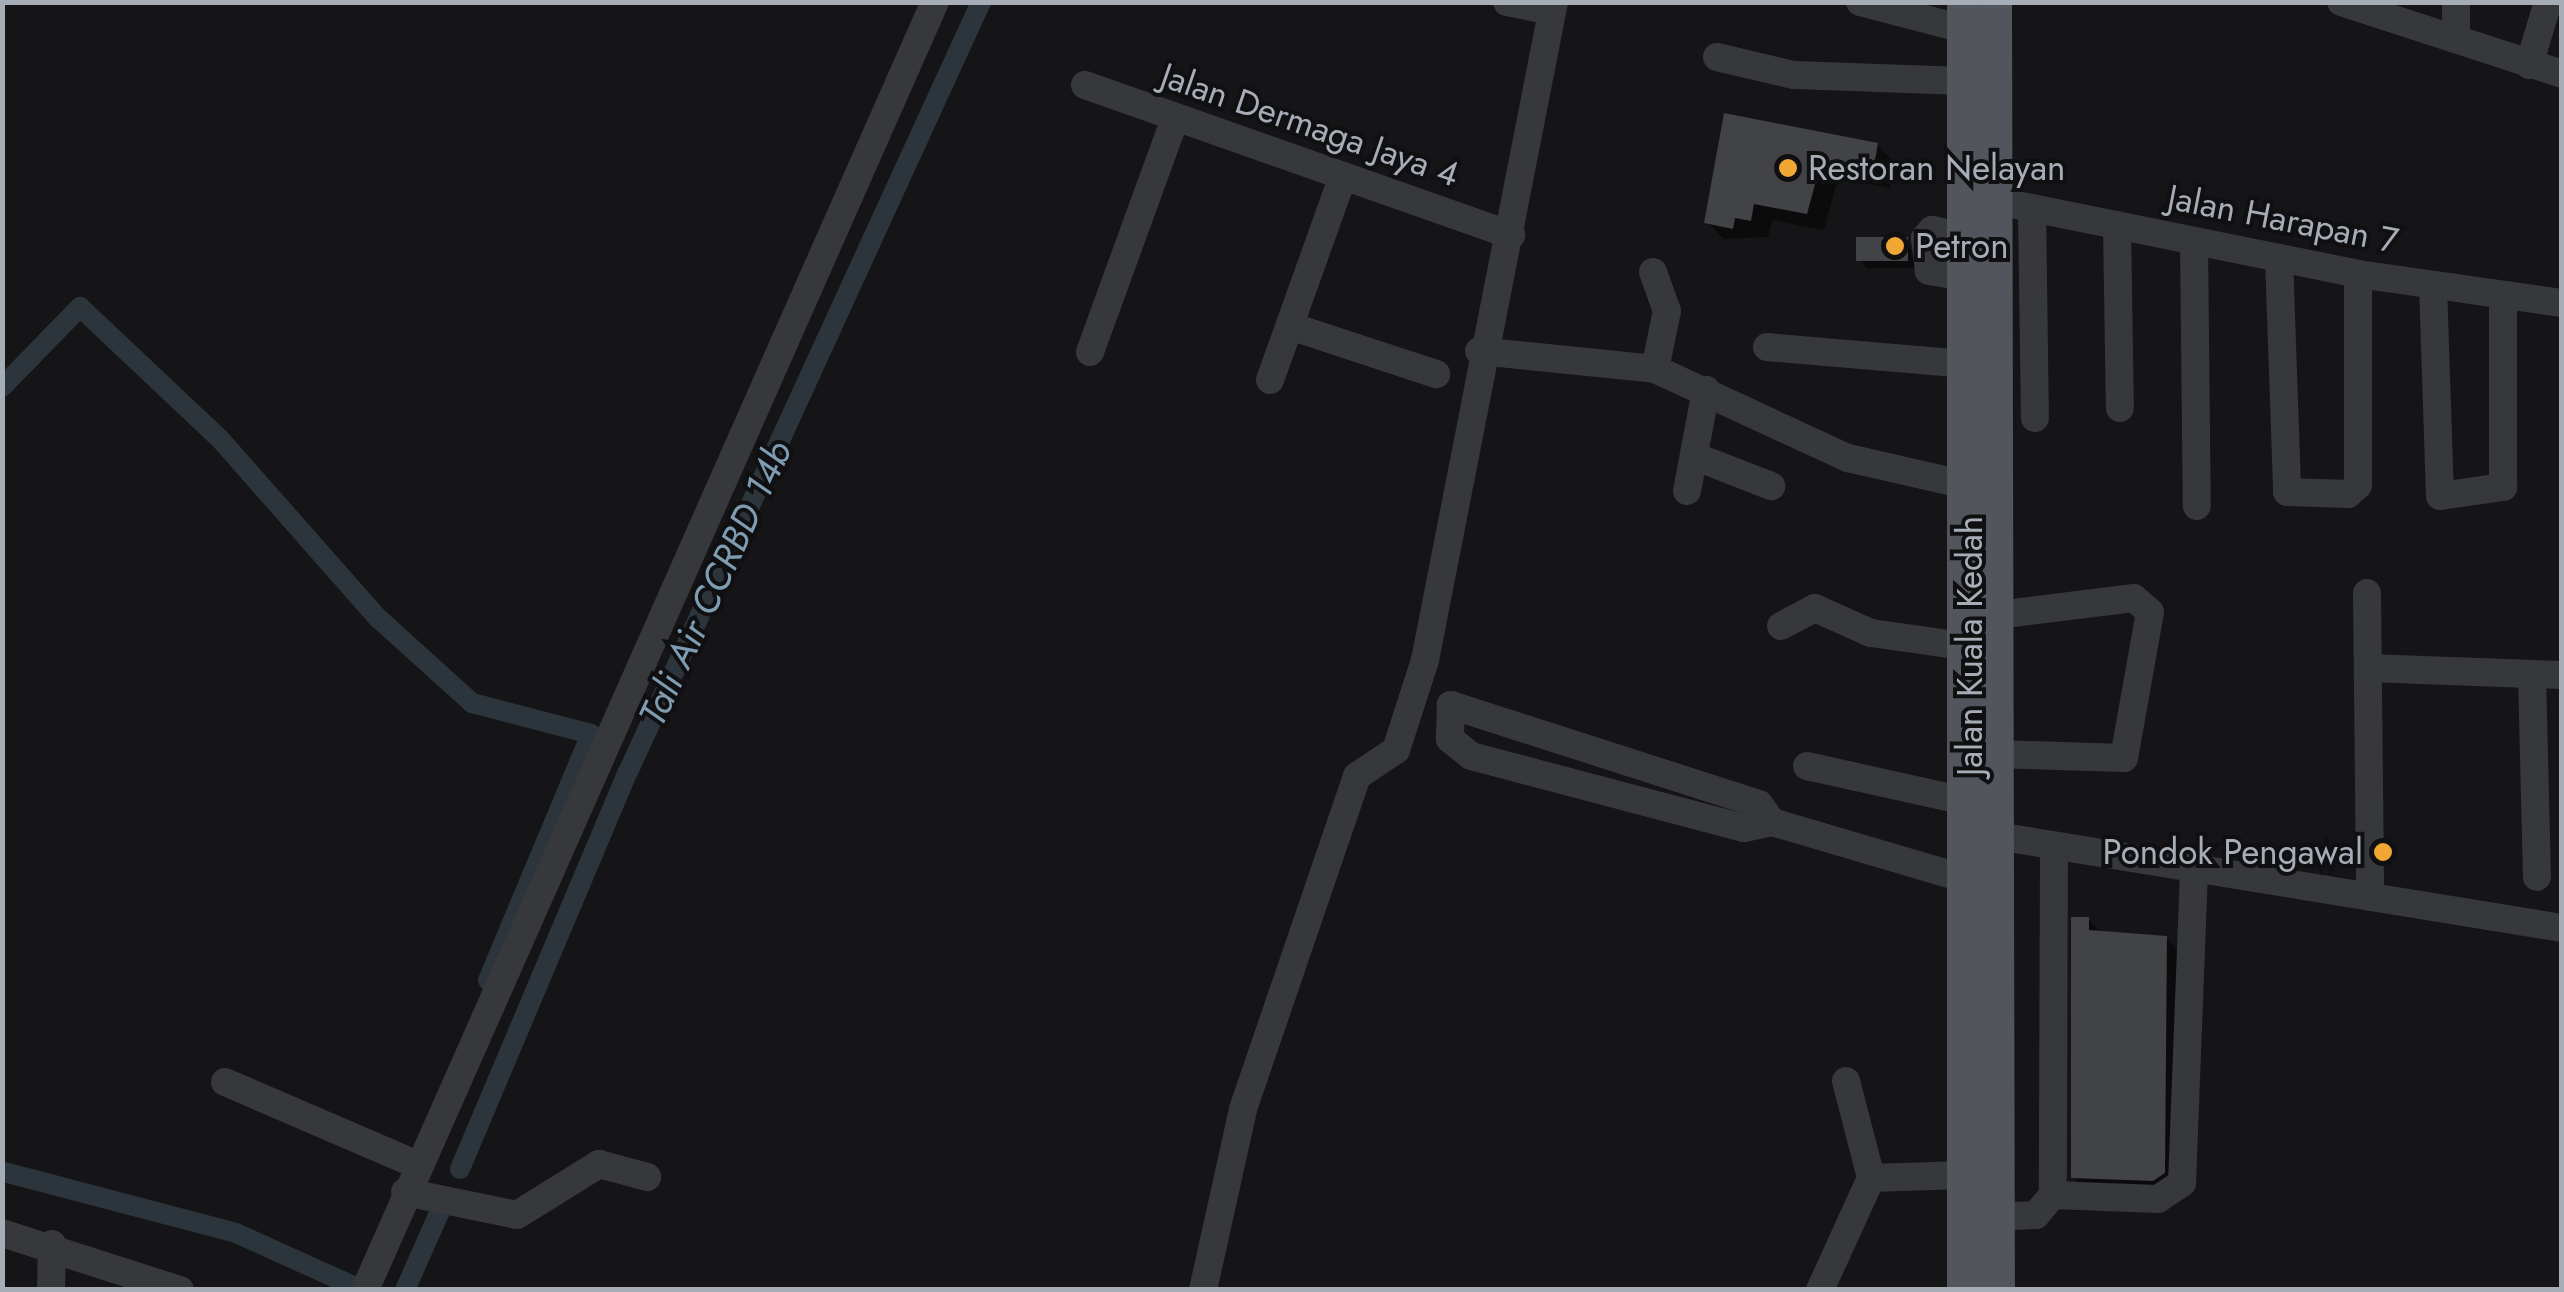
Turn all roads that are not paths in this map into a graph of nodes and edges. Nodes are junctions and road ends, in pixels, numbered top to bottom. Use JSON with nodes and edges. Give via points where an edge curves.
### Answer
{"nodes":[{"id":1,"x":935,"y":2,"type":"edge"},
{"id":2,"x":1507,"y":2,"type":"edge"},
{"id":3,"x":1860,"y":2,"type":"edge"},
{"id":4,"x":1994,"y":2,"type":"edge"},
{"id":5,"x":2341,"y":2,"type":"edge"},
{"id":6,"x":2456,"y":2,"type":"edge"},
{"id":7,"x":2548,"y":2,"type":"edge"},
{"id":8,"x":1553,"y":7,"type":"edge"},
{"id":9,"x":1964,"y":16,"type":"edge"},
{"id":10,"x":2456,"y":34,"type":"junction"},
{"id":11,"x":1717,"y":57,"type":"dead end"},
{"id":12,"x":2529,"y":65,"type":"junction"},
{"id":13,"x":2562,"y":74,"type":"edge"},
{"id":14,"x":1964,"y":82,"type":"junction"},
{"id":15,"x":1085,"y":85,"type":"dead end"},
{"id":16,"x":1175,"y":118,"type":"junction"},
{"id":17,"x":1342,"y":179,"type":"junction"},
{"id":18,"x":1992,"y":200,"type":"junction"},
{"id":19,"x":2032,"y":208,"type":"junction"},
{"id":20,"x":2117,"y":225,"type":"junction"},
{"id":21,"x":1511,"y":235,"type":"junction"},
{"id":22,"x":2194,"y":241,"type":"junction"},
{"id":23,"x":2279,"y":258,"type":"junction"},
{"id":24,"x":1652,"y":272,"type":"dead end"},
{"id":25,"x":2358,"y":274,"type":"junction"},
{"id":26,"x":2434,"y":285,"type":"junction"},
{"id":27,"x":2503,"y":295,"type":"junction"},
{"id":28,"x":2562,"y":303,"type":"edge"},
{"id":29,"x":1290,"y":326,"type":"junction"},
{"id":30,"x":1993,"y":341,"type":"junction"},
{"id":31,"x":1767,"y":347,"type":"dead end"},
{"id":32,"x":1479,"y":350,"type":"junction"},
{"id":33,"x":1090,"y":352,"type":"dead end"},
{"id":34,"x":1964,"y":364,"type":"junction"},
{"id":35,"x":1655,"y":369,"type":"junction"},
{"id":36,"x":1436,"y":374,"type":"dead end"},
{"id":37,"x":1270,"y":380,"type":"dead end"},
{"id":38,"x":1706,"y":390,"type":"junction"},
{"id":39,"x":2120,"y":408,"type":"dead end"},
{"id":40,"x":2035,"y":418,"type":"dead end"},
{"id":41,"x":1694,"y":456,"type":"junction"},
{"id":42,"x":1772,"y":486,"type":"dead end"},
{"id":43,"x":1970,"y":486,"type":"junction"},
{"id":44,"x":1687,"y":491,"type":"dead end"},
{"id":45,"x":2198,"y":506,"type":"dead end"},
{"id":46,"x":2367,"y":593,"type":"dead end"},
{"id":47,"x":1997,"y":614,"type":"junction"},
{"id":48,"x":1782,"y":626,"type":"dead end"},
{"id":49,"x":1970,"y":646,"type":"junction"},
{"id":50,"x":2368,"y":668,"type":"junction"},
{"id":51,"x":2532,"y":674,"type":"junction"},
{"id":52,"x":2562,"y":675,"type":"edge"},
{"id":53,"x":1996,"y":754,"type":"junction"},
{"id":54,"x":1807,"y":766,"type":"dead end"},
{"id":55,"x":1970,"y":802,"type":"junction"},
{"id":56,"x":1772,"y":822,"type":"junction"},
{"id":57,"x":1997,"y":836,"type":"junction"},
{"id":58,"x":2054,"y":846,"type":"junction"},
{"id":59,"x":2194,"y":868,"type":"junction"},
{"id":60,"x":2537,"y":877,"type":"dead end"},
{"id":61,"x":1969,"y":880,"type":"junction"},
{"id":62,"x":2370,"y":897,"type":"junction"},
{"id":63,"x":2562,"y":928,"type":"edge"},
{"id":64,"x":1846,"y":1081,"type":"dead end"},
{"id":65,"x":225,"y":1082,"type":"dead end"},
{"id":66,"x":415,"y":1164,"type":"junction"},
{"id":67,"x":1964,"y":1175,"type":"junction"},
{"id":68,"x":647,"y":1178,"type":"dead end"},
{"id":69,"x":1871,"y":1178,"type":"junction"},
{"id":70,"x":406,"y":1192,"type":"junction"},
{"id":71,"x":2053,"y":1195,"type":"junction"},
{"id":72,"x":1996,"y":1217,"type":"junction"},
{"id":73,"x":2,"y":1233,"type":"edge"},
{"id":74,"x":46,"y":1242,"type":"junction"},
{"id":75,"x":367,"y":1282,"type":"edge"},
{"id":76,"x":51,"y":1290,"type":"edge"},
{"id":77,"x":180,"y":1290,"type":"edge"},
{"id":78,"x":1203,"y":1290,"type":"edge"},
{"id":79,"x":1820,"y":1290,"type":"edge"},
{"id":80,"x":1964,"y":1290,"type":"edge"},
{"id":81,"x":1997,"y":1290,"type":"edge"}],
"edges":[{"from":1,"to":66,"type":"street"},
{"from":2,"to":8,"type":"street"},
{"from":3,"to":9,"type":"street"},
{"from":4,"to":18,"type":"main road","name":"Jalan Kuala Kedah"},
{"from":5,"to":10,"type":"street"},
{"from":6,"to":10,"type":"street"},
{"from":7,"to":12,"type":"street"},
{"from":8,"to":21,"type":"street"},
{"from":9,"to":14,"type":"main road","name":"Jalan Kuala Kedah"},
{"from":10,"to":12,"type":"street"},
{"from":11,"to":14,"type":"street","via":[[1794,74]]},
{"from":12,"to":13,"type":"street"},
{"from":14,"to":34,"type":"main road","name":"Jalan Kuala Kedah"},
{"from":15,"to":16,"type":"street","name":"Jalan Dermaga Jaya 4"},
{"from":16,"to":17,"type":"street","name":"Jalan Dermaga Jaya 4"},
{"from":16,"to":33,"type":"street"},
{"from":17,"to":21,"type":"street","name":"Jalan Dermaga Jaya 4"},
{"from":17,"to":29,"type":"street"},
{"from":18,"to":19,"type":"street","name":"Jalan Harapan 7"},
{"from":18,"to":30,"type":"main road","name":"Jalan Kuala Kedah"},
{"from":19,"to":20,"type":"street","name":"Jalan Harapan 7"},
{"from":19,"to":40,"type":"street"},
{"from":20,"to":22,"type":"street","name":"Jalan Harapan 7"},
{"from":20,"to":39,"type":"street"},
{"from":21,"to":32,"type":"street"},
{"from":22,"to":23,"type":"street","name":"Jalan Harapan 7"},
{"from":22,"to":45,"type":"street"},
{"from":23,"to":25,"type":"street","name":"Jalan Harapan 7"},
{"from":23,"to":25,"type":"street","via":[[2282,488],[2355,491]]},
{"from":24,"to":35,"type":"street","via":[[1667,310]]},
{"from":25,"to":26,"type":"street","name":"Jalan Harapan 7"},
{"from":26,"to":27,"type":"street","name":"Jalan Harapan 7"},
{"from":26,"to":27,"type":"street","via":[[2436,494],[2500,489]]},
{"from":27,"to":28,"type":"street","name":"Jalan Harapan 7"},
{"from":29,"to":36,"type":"street"},
{"from":29,"to":37,"type":"street"},
{"from":30,"to":34,"type":"main road","via":[[1984,357]]},
{"from":30,"to":47,"type":"main road","name":"Jalan Kuala Kedah"},
{"from":31,"to":34,"type":"street"},
{"from":32,"to":35,"type":"street"},
{"from":32,"to":78,"type":"street","via":[[1442,595],[1420,676],[1396,750],[1356,776],[1242,1110]]},
{"from":34,"to":43,"type":"main road","name":"Jalan Kuala Kedah"},
{"from":35,"to":38,"type":"street"},
{"from":38,"to":41,"type":"street"},
{"from":38,"to":43,"type":"street","via":[[1848,458]]},
{"from":41,"to":42,"type":"street"},
{"from":41,"to":44,"type":"street"},
{"from":43,"to":49,"type":"main road","name":"Jalan Kuala Kedah"},
{"from":46,"to":50,"type":"street"},
{"from":47,"to":53,"type":"main road","name":"Jalan Kuala Kedah"},
{"from":47,"to":53,"type":"street","via":[[2134,598],[2150,612],[2124,758]]},
{"from":48,"to":49,"type":"street","via":[[1815,608],[1871,633]]},
{"from":49,"to":55,"type":"main road","name":"Jalan Kuala Kedah"},
{"from":50,"to":51,"type":"street"},
{"from":50,"to":62,"type":"street"},
{"from":51,"to":52,"type":"street"},
{"from":51,"to":60,"type":"street"},
{"from":53,"to":57,"type":"main road","name":"Jalan Kuala Kedah"},
{"from":54,"to":55,"type":"street"},
{"from":55,"to":61,"type":"main road","name":"Jalan Kuala Kedah"},
{"from":56,"to":56,"type":"street","via":[[1744,828],[1470,756],[1450,740],[1451,705],[1759,804]]},
{"from":56,"to":61,"type":"street"},
{"from":57,"to":58,"type":"street"},
{"from":57,"to":72,"type":"main road","name":"Jalan Kuala Kedah"},
{"from":58,"to":59,"type":"street"},
{"from":58,"to":71,"type":"street"},
{"from":59,"to":62,"type":"street"},
{"from":59,"to":71,"type":"street","via":[[2182,1183],[2158,1199]]},
{"from":61,"to":67,"type":"main road","name":"Jalan Kuala Kedah"},
{"from":62,"to":63,"type":"street"},
{"from":64,"to":69,"type":"street"},
{"from":65,"to":66,"type":"street"},
{"from":66,"to":70,"type":"street"},
{"from":67,"to":69,"type":"street"},
{"from":67,"to":80,"type":"main road","name":"Jalan Kuala Kedah"},
{"from":68,"to":70,"type":"street","via":[[598,1164],[517,1215]]},
{"from":69,"to":79,"type":"street"},
{"from":70,"to":75,"type":"street"},
{"from":71,"to":72,"type":"street","via":[[2036,1215]]},
{"from":72,"to":81,"type":"main road","name":"Jalan Kuala Kedah"},
{"from":73,"to":74,"type":"street"},
{"from":74,"to":76,"type":"street"},
{"from":74,"to":77,"type":"street"}]}
